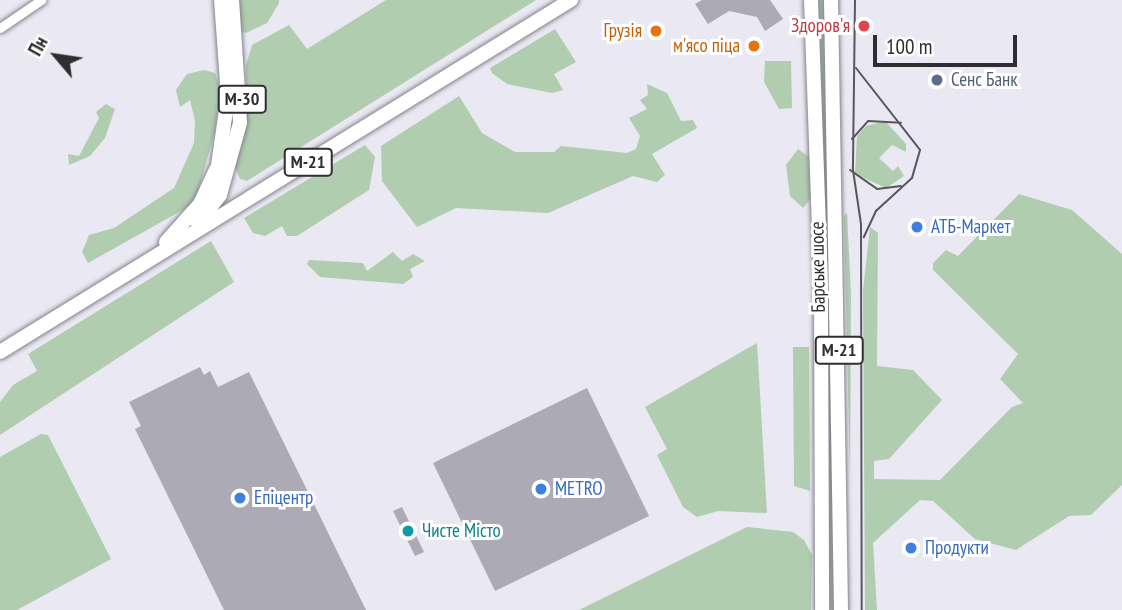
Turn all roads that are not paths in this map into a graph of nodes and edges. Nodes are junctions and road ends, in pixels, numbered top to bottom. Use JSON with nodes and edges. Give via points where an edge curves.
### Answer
{"nodes":[{"id":1,"x":41,"y":0,"type":"edge"},
{"id":2,"x":221,"y":0,"type":"edge"},
{"id":3,"x":232,"y":0,"type":"edge"},
{"id":4,"x":571,"y":0,"type":"edge"},
{"id":5,"x":811,"y":0,"type":"edge"},
{"id":6,"x":831,"y":0,"type":"edge"},
{"id":7,"x":0,"y":28,"type":"edge"},
{"id":8,"x":218,"y":166,"type":"junction"},
{"id":9,"x":220,"y":195,"type":"junction"},
{"id":10,"x":232,"y":209,"type":"junction"},
{"id":11,"x":189,"y":234,"type":"junction"},
{"id":12,"x":155,"y":254,"type":"junction"},
{"id":13,"x":0,"y":352,"type":"edge"},
{"id":14,"x":822,"y":610,"type":"edge"},
{"id":15,"x":841,"y":610,"type":"edge"}],
"edges":[{"from":1,"to":7,"type":"street"},
{"from":2,"to":8,"type":"highway","via":[[228,97]]},
{"from":3,"to":9,"type":"highway","number":"М-30","via":[[242,96],[230,169]]},
{"from":4,"to":10,"type":"highway","number":"М-21"},
{"from":5,"to":14,"type":"highway","number":"М-21","via":[[821,290]]},
{"from":6,"to":15,"type":"highway","name":"Барське шосе","number":"М-21"},
{"from":8,"to":9,"type":"highway"},
{"from":8,"to":12,"type":"highway","number":"М-30","via":[[200,204]]},
{"from":9,"to":10,"type":"highway"},
{"from":9,"to":11,"type":"highway","number":"М-30"},
{"from":10,"to":11,"type":"highway"},
{"from":11,"to":12,"type":"highway","number":"М-30"},
{"from":12,"to":13,"type":"highway","number":"М-30"}]}
